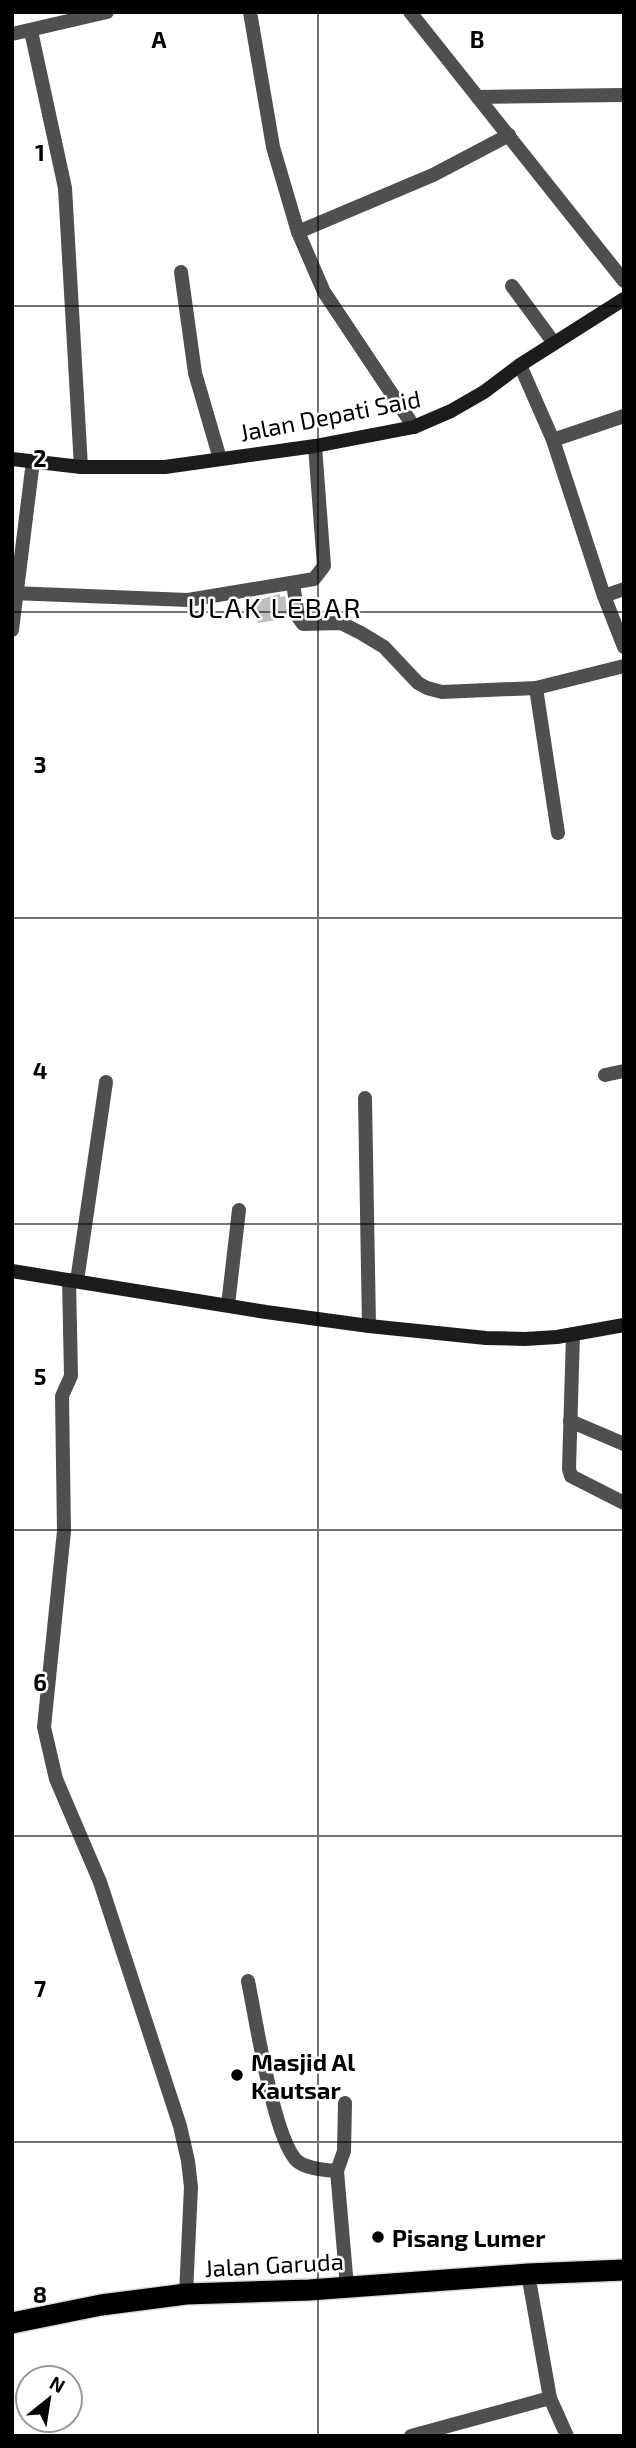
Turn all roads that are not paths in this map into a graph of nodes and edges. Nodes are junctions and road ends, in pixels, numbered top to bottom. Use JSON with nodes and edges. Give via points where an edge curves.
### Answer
{"nodes":[{"id":1,"x":107,"y":12,"type":"edge"},
{"id":2,"x":250,"y":12,"type":"edge"},
{"id":3,"x":410,"y":12,"type":"edge"},
{"id":4,"x":90,"y":15,"type":"edge"},
{"id":5,"x":31,"y":31,"type":"junction"},
{"id":6,"x":12,"y":34,"type":"edge"},
{"id":7,"x":624,"y":95,"type":"edge"},
{"id":8,"x":478,"y":97,"type":"junction"},
{"id":9,"x":509,"y":135,"type":"junction"},
{"id":10,"x":298,"y":232,"type":"junction"},
{"id":11,"x":181,"y":272,"type":"dead end"},
{"id":12,"x":624,"y":281,"type":"edge"},
{"id":13,"x":512,"y":286,"type":"dead end"},
{"id":14,"x":624,"y":299,"type":"edge"},
{"id":15,"x":554,"y":343,"type":"junction"},
{"id":16,"x":520,"y":365,"type":"junction"},
{"id":17,"x":624,"y":416,"type":"edge"},
{"id":18,"x":414,"y":427,"type":"junction"},
{"id":19,"x":553,"y":440,"type":"junction"},
{"id":20,"x":315,"y":446,"type":"junction"},
{"id":21,"x":12,"y":459,"type":"edge"},
{"id":22,"x":220,"y":459,"type":"junction"},
{"id":23,"x":33,"y":461,"type":"junction"},
{"id":24,"x":81,"y":467,"type":"junction"},
{"id":25,"x":293,"y":583,"type":"junction"},
{"id":26,"x":624,"y":589,"type":"edge"},
{"id":27,"x":14,"y":594,"type":"edge"},
{"id":28,"x":604,"y":596,"type":"junction"},
{"id":29,"x":12,"y":630,"type":"edge"},
{"id":30,"x":624,"y":647,"type":"edge"},
{"id":31,"x":624,"y":666,"type":"edge"},
{"id":32,"x":536,"y":688,"type":"junction"},
{"id":33,"x":558,"y":834,"type":"dead end"},
{"id":34,"x":624,"y":1070,"type":"edge"},
{"id":35,"x":604,"y":1075,"type":"dead end"},
{"id":36,"x":106,"y":1082,"type":"dead end"},
{"id":37,"x":365,"y":1098,"type":"dead end"},
{"id":38,"x":239,"y":1210,"type":"dead end"},
{"id":39,"x":12,"y":1271,"type":"edge"},
{"id":40,"x":73,"y":1281,"type":"junction"},
{"id":41,"x":228,"y":1306,"type":"junction"},
{"id":42,"x":624,"y":1325,"type":"edge"},
{"id":43,"x":369,"y":1326,"type":"junction"},
{"id":44,"x":573,"y":1334,"type":"junction"},
{"id":45,"x":570,"y":1421,"type":"junction"},
{"id":46,"x":624,"y":1444,"type":"edge"},
{"id":47,"x":624,"y":1503,"type":"edge"},
{"id":48,"x":248,"y":1981,"type":"dead end"},
{"id":49,"x":345,"y":2103,"type":"dead end"},
{"id":50,"x":337,"y":2171,"type":"junction"},
{"id":51,"x":624,"y":2270,"type":"edge"},
{"id":52,"x":528,"y":2274,"type":"junction"},
{"id":53,"x":347,"y":2287,"type":"junction"},
{"id":54,"x":186,"y":2294,"type":"junction"},
{"id":55,"x":12,"y":2323,"type":"edge"},
{"id":56,"x":550,"y":2398,"type":"junction"},
{"id":57,"x":411,"y":2436,"type":"edge"},
{"id":58,"x":567,"y":2436,"type":"edge"}],
"edges":[{"from":1,"to":4,"type":"street"},
{"from":2,"to":10,"type":"street","via":[[273,147]]},
{"from":3,"to":8,"type":"street"},
{"from":4,"to":5,"type":"street"},
{"from":5,"to":6,"type":"street"},
{"from":5,"to":24,"type":"street","via":[[65,188]]},
{"from":7,"to":8,"type":"street"},
{"from":8,"to":9,"type":"street"},
{"from":9,"to":10,"type":"street","via":[[433,175]]},
{"from":9,"to":12,"type":"street"},
{"from":10,"to":18,"type":"street","via":[[324,292]]},
{"from":11,"to":22,"type":"street","via":[[195,373]]},
{"from":13,"to":15,"type":"street"},
{"from":14,"to":15,"type":"main road","name":"Jalan Depati Said"},
{"from":15,"to":16,"type":"main road","name":"Jalan Depati Said"},
{"from":16,"to":18,"type":"main road","name":"Jalan Depati Said","via":[[462,405]]},
{"from":16,"to":19,"type":"street"},
{"from":17,"to":19,"type":"street"},
{"from":18,"to":20,"type":"main road","name":"Jalan Depati Said"},
{"from":19,"to":28,"type":"street"},
{"from":20,"to":22,"type":"main road","name":"Jalan Depati Said"},
{"from":20,"to":25,"type":"street","via":[[324,566],[314,579]]},
{"from":21,"to":23,"type":"main road","name":"Jalan Depati Said"},
{"from":22,"to":24,"type":"main road","name":"Jalan Depati Said","via":[[165,467]]},
{"from":23,"to":24,"type":"main road","name":"Jalan Depati Said"},
{"from":23,"to":27,"type":"street"},
{"from":25,"to":27,"type":"street","via":[[188,600]]},
{"from":25,"to":32,"type":"street","via":[[303,624],[341,623],[361,633],[384,646],[427,688],[442,692]]},
{"from":26,"to":28,"type":"street"},
{"from":27,"to":29,"type":"street"},
{"from":28,"to":30,"type":"street"},
{"from":31,"to":32,"type":"street"},
{"from":32,"to":33,"type":"street"},
{"from":34,"to":35,"type":"street"},
{"from":36,"to":40,"type":"street"},
{"from":37,"to":43,"type":"street"},
{"from":38,"to":41,"type":"street"},
{"from":39,"to":40,"type":"main road"},
{"from":40,"to":41,"type":"main road"},
{"from":40,"to":54,"type":"street","via":[[71,1376],[62,1396],[64,1531],[44,1727],[56,1779],[100,1882],[180,2126],[191,2187]]},
{"from":41,"to":43,"type":"main road"},
{"from":42,"to":44,"type":"main road"},
{"from":43,"to":44,"type":"main road","via":[[506,1339]]},
{"from":44,"to":45,"type":"street"},
{"from":45,"to":46,"type":"street"},
{"from":45,"to":47,"type":"street","via":[[571,1476]]},
{"from":48,"to":50,"type":"street","via":[[273,2103],[288,2147],[299,2162]]},
{"from":49,"to":50,"type":"street","via":[[344,2151]]},
{"from":50,"to":53,"type":"street"},
{"from":51,"to":52,"type":"highway","name":"Jalan Garuda"},
{"from":52,"to":53,"type":"highway","name":"Jalan Garuda"},
{"from":52,"to":56,"type":"street"},
{"from":53,"to":54,"type":"highway","name":"Jalan Garuda"},
{"from":54,"to":55,"type":"highway","name":"Jalan Garuda"},
{"from":56,"to":57,"type":"street"},
{"from":56,"to":58,"type":"street"}]}
